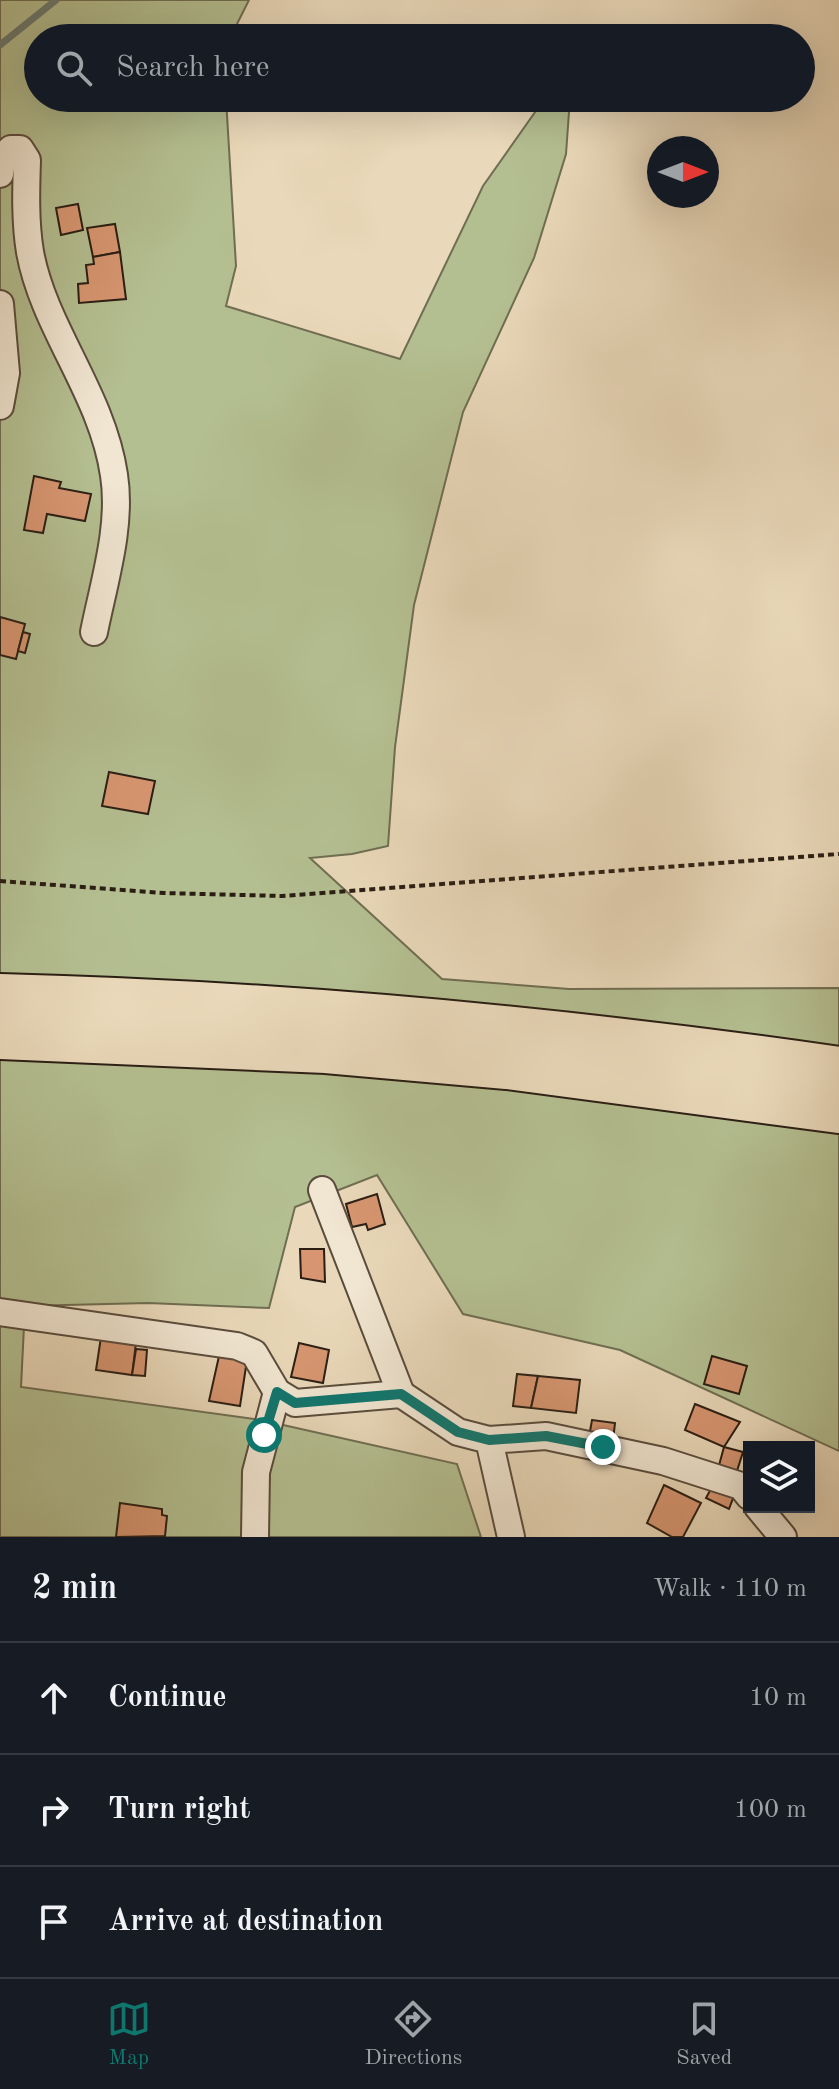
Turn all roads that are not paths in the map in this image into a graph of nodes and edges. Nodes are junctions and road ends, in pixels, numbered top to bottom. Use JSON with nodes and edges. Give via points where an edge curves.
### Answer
{"nodes":[{"id":1,"x":0,"y":174,"type":"edge"},
{"id":2,"x":0,"y":304,"type":"edge"},
{"id":3,"x":0,"y":406,"type":"edge"},
{"id":4,"x":94,"y":632,"type":"dead end"},
{"id":5,"x":0,"y":996,"type":"edge"},
{"id":6,"x":0,"y":1037,"type":"edge"},
{"id":7,"x":839,"y":1069,"type":"edge"},
{"id":8,"x":839,"y":1111,"type":"edge"},
{"id":9,"x":322,"y":1190,"type":"dead end"},
{"id":10,"x":0,"y":1312,"type":"edge"},
{"id":11,"x":277,"y":1392,"type":"junction"},
{"id":12,"x":401,"y":1394,"type":"junction"},
{"id":13,"x":489,"y":1440,"type":"junction"},
{"id":14,"x":743,"y":1488,"type":"edge"},
{"id":15,"x":763,"y":1513,"type":"edge"},
{"id":16,"x":255,"y":1537,"type":"edge"},
{"id":17,"x":511,"y":1537,"type":"edge"},
{"id":18,"x":783,"y":1537,"type":"edge"}],
"edges":[{"from":1,"to":4,"type":"street","via":[[2,157],[20,149],[27,160],[30,253],[104,430],[115,476],[114,533]]},
{"from":2,"to":3,"type":"street","via":[[6,373]]},
{"from":5,"to":7,"type":"highway","via":[[359,1014],[625,1040]]},
{"from":6,"to":8,"type":"highway","via":[[326,1051],[492,1066]]},
{"from":9,"to":12,"type":"street"},
{"from":10,"to":11,"type":"street","via":[[237,1346],[254,1353]]},
{"from":11,"to":12,"type":"street","via":[[295,1403]]},
{"from":11,"to":16,"type":"street","via":[[256,1472]]},
{"from":12,"to":13,"type":"street","via":[[458,1432]]},
{"from":13,"to":14,"type":"street","via":[[546,1436],[663,1461]]},
{"from":13,"to":17,"type":"street"},
{"from":15,"to":18,"type":"street"}]}
